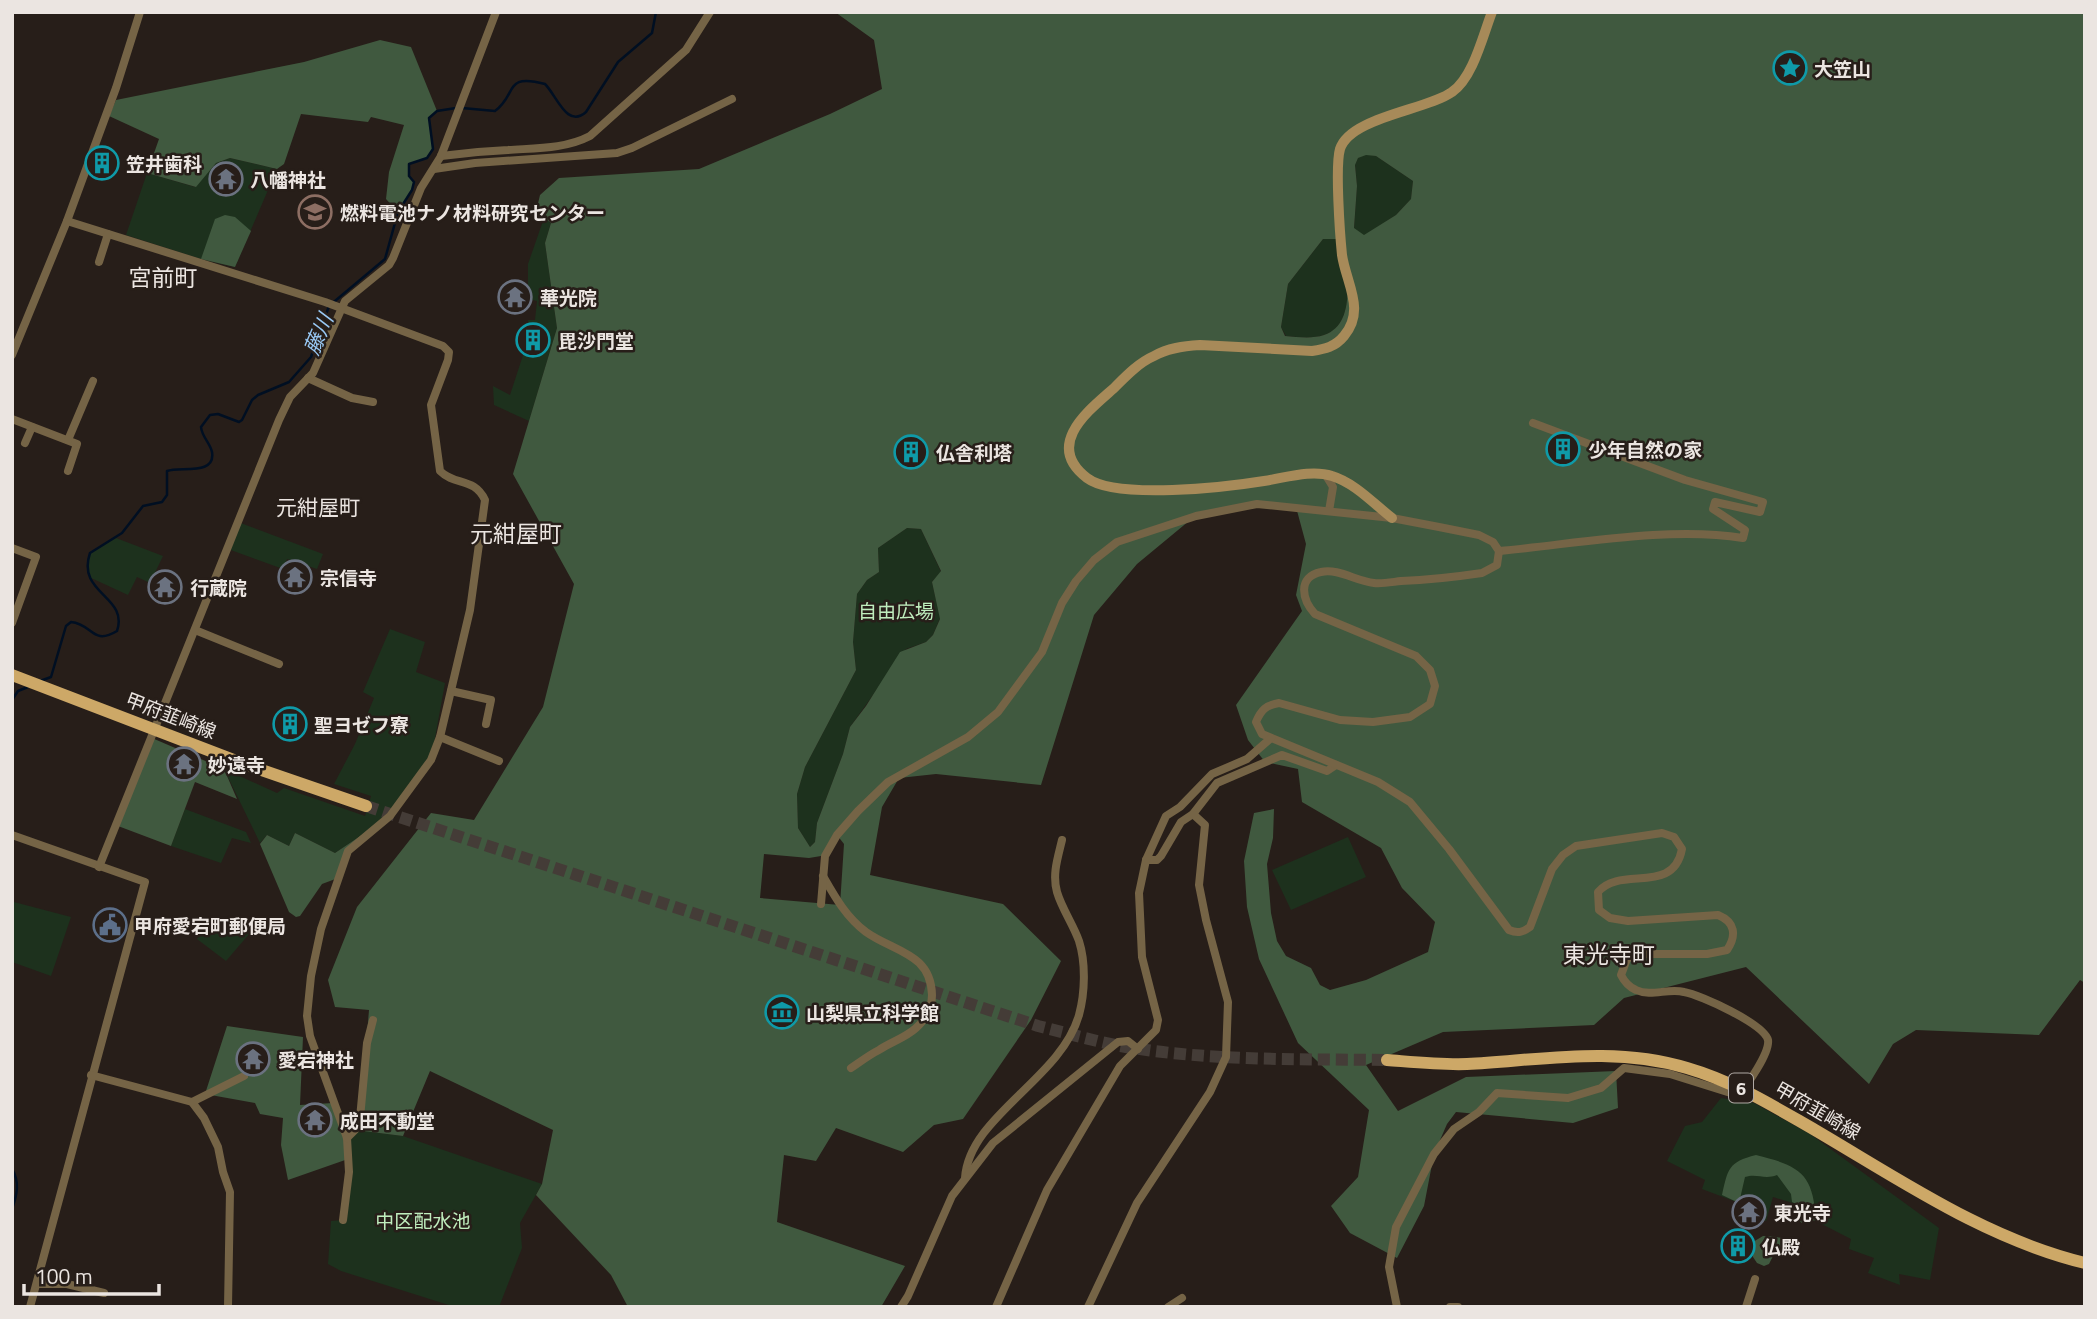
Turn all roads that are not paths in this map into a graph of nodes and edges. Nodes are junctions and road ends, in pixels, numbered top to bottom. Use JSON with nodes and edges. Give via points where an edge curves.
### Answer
{"nodes":[{"id":1,"x":140,"y":12,"type":"edge"},
{"id":2,"x":496,"y":12,"type":"edge"},
{"id":3,"x":710,"y":12,"type":"edge"},
{"id":4,"x":1492,"y":12,"type":"edge"},
{"id":5,"x":732,"y":99,"type":"dead end"},
{"id":6,"x":441,"y":156,"type":"junction"},
{"id":7,"x":434,"y":169,"type":"junction"},
{"id":8,"x":67,"y":221,"type":"junction"},
{"id":9,"x":108,"y":234,"type":"junction"},
{"id":10,"x":99,"y":262,"type":"dead end"},
{"id":11,"x":339,"y":308,"type":"junction"},
{"id":12,"x":12,"y":355,"type":"edge"},
{"id":13,"x":308,"y":378,"type":"junction"},
{"id":14,"x":93,"y":381,"type":"dead end"},
{"id":15,"x":373,"y":402,"type":"dead end"},
{"id":16,"x":12,"y":419,"type":"edge"},
{"id":17,"x":1533,"y":423,"type":"dead end"},
{"id":18,"x":32,"y":426,"type":"junction"},
{"id":19,"x":68,"y":440,"type":"junction"},
{"id":20,"x":25,"y":443,"type":"dead end"},
{"id":21,"x":68,"y":471,"type":"dead end"},
{"id":22,"x":1325,"y":474,"type":"junction"},
{"id":23,"x":1329,"y":511,"type":"junction"},
{"id":24,"x":1392,"y":518,"type":"junction"},
{"id":25,"x":12,"y":548,"type":"edge"},
{"id":26,"x":1499,"y":551,"type":"junction"},
{"id":27,"x":12,"y":623,"type":"edge"},
{"id":28,"x":195,"y":630,"type":"junction"},
{"id":29,"x":279,"y":664,"type":"dead end"},
{"id":30,"x":12,"y":674,"type":"edge"},
{"id":31,"x":451,"y":691,"type":"junction"},
{"id":32,"x":486,"y":724,"type":"dead end"},
{"id":33,"x":153,"y":730,"type":"junction"},
{"id":34,"x":440,"y":737,"type":"junction"},
{"id":35,"x":1271,"y":738,"type":"junction"},
{"id":36,"x":499,"y":761,"type":"dead end"},
{"id":37,"x":1336,"y":765,"type":"junction"},
{"id":38,"x":366,"y":806,"type":"tunnel mouth"},
{"id":39,"x":1193,"y":814,"type":"junction"},
{"id":40,"x":12,"y":835,"type":"edge"},
{"id":41,"x":1062,"y":839,"type":"dead end"},
{"id":42,"x":1146,"y":860,"type":"junction"},
{"id":43,"x":99,"y":867,"type":"junction"},
{"id":44,"x":823,"y":876,"type":"junction"},
{"id":45,"x":821,"y":904,"type":"dead end"},
{"id":46,"x":373,"y":1020,"type":"dead end"},
{"id":47,"x":1138,"y":1049,"type":"junction"},
{"id":48,"x":1387,"y":1060,"type":"tunnel mouth"},
{"id":49,"x":851,"y":1068,"type":"dead end"},
{"id":50,"x":92,"y":1075,"type":"junction"},
{"id":51,"x":244,"y":1076,"type":"dead end"},
{"id":52,"x":1744,"y":1089,"type":"junction"},
{"id":53,"x":192,"y":1102,"type":"junction"},
{"id":54,"x":346,"y":1138,"type":"junction"},
{"id":55,"x":965,"y":1178,"type":"junction"},
{"id":56,"x":343,"y":1220,"type":"dead end"},
{"id":57,"x":2085,"y":1263,"type":"edge"},
{"id":58,"x":1755,"y":1279,"type":"dead end"},
{"id":59,"x":37,"y":1284,"type":"junction"},
{"id":60,"x":104,"y":1293,"type":"dead end"},
{"id":61,"x":1182,"y":1298,"type":"dead end"},
{"id":62,"x":30,"y":1307,"type":"edge"},
{"id":63,"x":228,"y":1307,"type":"edge"},
{"id":64,"x":901,"y":1307,"type":"edge"},
{"id":65,"x":996,"y":1307,"type":"edge"},
{"id":66,"x":1088,"y":1307,"type":"edge"},
{"id":67,"x":1168,"y":1307,"type":"edge"},
{"id":68,"x":1397,"y":1307,"type":"edge"},
{"id":69,"x":1450,"y":1307,"type":"edge"},
{"id":70,"x":1458,"y":1307,"type":"edge"},
{"id":71,"x":1746,"y":1307,"type":"edge"}],
"edges":[{"from":1,"to":8,"type":"street"},
{"from":2,"to":6,"type":"street"},
{"from":3,"to":6,"type":"street","via":[[686,50],[583,140],[556,147]]},
{"from":4,"to":22,"type":"main road","via":[[1469,72],[1452,93],[1364,127],[1340,147],[1342,257],[1355,303],[1354,318],[1339,341],[1328,349],[1312,351],[1200,345],[1170,349],[1142,362],[1084,414],[1071,437],[1076,468],[1097,484],[1118,488],[1201,489]]},
{"from":5,"to":7,"type":"street","via":[[617,153]]},
{"from":6,"to":7,"type":"street"},
{"from":7,"to":11,"type":"street","via":[[421,188],[389,265]]},
{"from":8,"to":9,"type":"street"},
{"from":8,"to":12,"type":"street"},
{"from":9,"to":10,"type":"street"},
{"from":9,"to":11,"type":"street"},
{"from":11,"to":13,"type":"street"},
{"from":11,"to":31,"type":"street","via":[[449,352],[431,405],[440,471],[476,486],[486,507],[470,610]]},
{"from":13,"to":15,"type":"street","via":[[352,398]]},
{"from":13,"to":28,"type":"street","via":[[290,397],[279,420]]},
{"from":14,"to":19,"type":"street"},
{"from":16,"to":18,"type":"street"},
{"from":17,"to":26,"type":"street","via":[[1685,480],[1763,502],[1760,512],[1715,502],[1713,509],[1745,530],[1744,538],[1665,534]]},
{"from":18,"to":19,"type":"street"},
{"from":18,"to":20,"type":"street"},
{"from":19,"to":21,"type":"street","via":[[77,444]]},
{"from":22,"to":23,"type":"street","via":[[1333,487]]},
{"from":22,"to":24,"type":"main road","via":[[1345,481]]},
{"from":23,"to":24,"type":"street"},
{"from":23,"to":44,"type":"street","via":[[1256,504],[1196,516],[1117,542],[1076,581],[1042,652],[998,712],[968,737],[888,782],[837,835],[825,856]]},
{"from":24,"to":26,"type":"street","via":[[1479,535]]},
{"from":25,"to":27,"type":"street","via":[[36,557]]},
{"from":26,"to":35,"type":"street","via":[[1497,565],[1482,573],[1375,583],[1340,573],[1312,575],[1303,597],[1315,614],[1416,656],[1430,670],[1435,686],[1430,704],[1410,717],[1373,722],[1340,720],[1269,704],[1256,722],[1262,734]]},
{"from":28,"to":29,"type":"street"},
{"from":28,"to":33,"type":"street"},
{"from":30,"to":33,"type":"main road","name":"甲府韮崎線"},
{"from":31,"to":32,"type":"street","via":[[491,700]]},
{"from":31,"to":34,"type":"street"},
{"from":33,"to":38,"type":"main road","name":"甲府韮崎線"},
{"from":33,"to":43,"type":"street"},
{"from":34,"to":36,"type":"street"},
{"from":34,"to":54,"type":"street","via":[[431,760],[390,816],[348,851],[321,929],[307,1016]]},
{"from":35,"to":37,"type":"street"},
{"from":35,"to":42,"type":"street","via":[[1247,759],[1212,774],[1166,816]]},
{"from":37,"to":39,"type":"street","via":[[1327,771],[1282,755],[1217,783]]},
{"from":37,"to":52,"type":"street","via":[[1378,782],[1410,802],[1513,932],[1530,927],[1552,869],[1569,850],[1662,833],[1674,836],[1682,849],[1672,871],[1602,887],[1599,909],[1617,920],[1718,915],[1728,919],[1734,933],[1727,950],[1635,954],[1627,959],[1621,975],[1637,991],[1688,992],[1765,1032],[1767,1053]]},
{"from":39,"to":42,"type":"street","via":[[1181,822],[1157,860]]},
{"from":39,"to":66,"type":"street","via":[[1205,825],[1199,885],[1228,1003],[1226,1058],[1210,1092],[1137,1203]]},
{"from":40,"to":43,"type":"street"},
{"from":41,"to":55,"type":"street","via":[[1055,871],[1057,892],[1079,942],[1084,969],[1079,1014],[1058,1056],[983,1135],[966,1164]]},
{"from":42,"to":47,"type":"street","via":[[1139,893],[1142,957],[1158,1020],[1156,1030]]},
{"from":43,"to":50,"type":"street","via":[[145,882]]},
{"from":44,"to":45,"type":"street"},
{"from":44,"to":49,"type":"street","via":[[840,905],[867,933],[919,961],[932,988],[929,1013],[917,1027]]},
{"from":46,"to":54,"type":"street","via":[[360,1118]]},
{"from":47,"to":55,"type":"street","via":[[1128,1041],[1118,1042],[1003,1133]]},
{"from":47,"to":65,"type":"street","via":[[1120,1066],[1047,1190]]},
{"from":48,"to":52,"type":"main road","name":"甲府韮崎線","number":"6","via":[[1463,1064],[1574,1055],[1633,1058],[1686,1068]]},
{"from":50,"to":53,"type":"street"},
{"from":50,"to":59,"type":"street"},
{"from":51,"to":53,"type":"street"},
{"from":52,"to":57,"type":"main road","name":"甲府韮崎線","number":"6","via":[[1973,1222],[2020,1243]]},
{"from":52,"to":68,"type":"street","via":[[1737,1095],[1671,1074],[1624,1069],[1601,1088],[1568,1098],[1497,1093],[1454,1129],[1434,1154],[1396,1227],[1389,1267]]},
{"from":53,"to":63,"type":"street","via":[[218,1147],[230,1192]]},
{"from":54,"to":56,"type":"street","via":[[349,1172]]},
{"from":55,"to":64,"type":"street","via":[[947,1205]]},
{"from":58,"to":71,"type":"street"},
{"from":59,"to":60,"type":"street","via":[[67,1284]]},
{"from":59,"to":62,"type":"street"},
{"from":61,"to":67,"type":"street"},
{"from":69,"to":70,"type":"street"}]}
